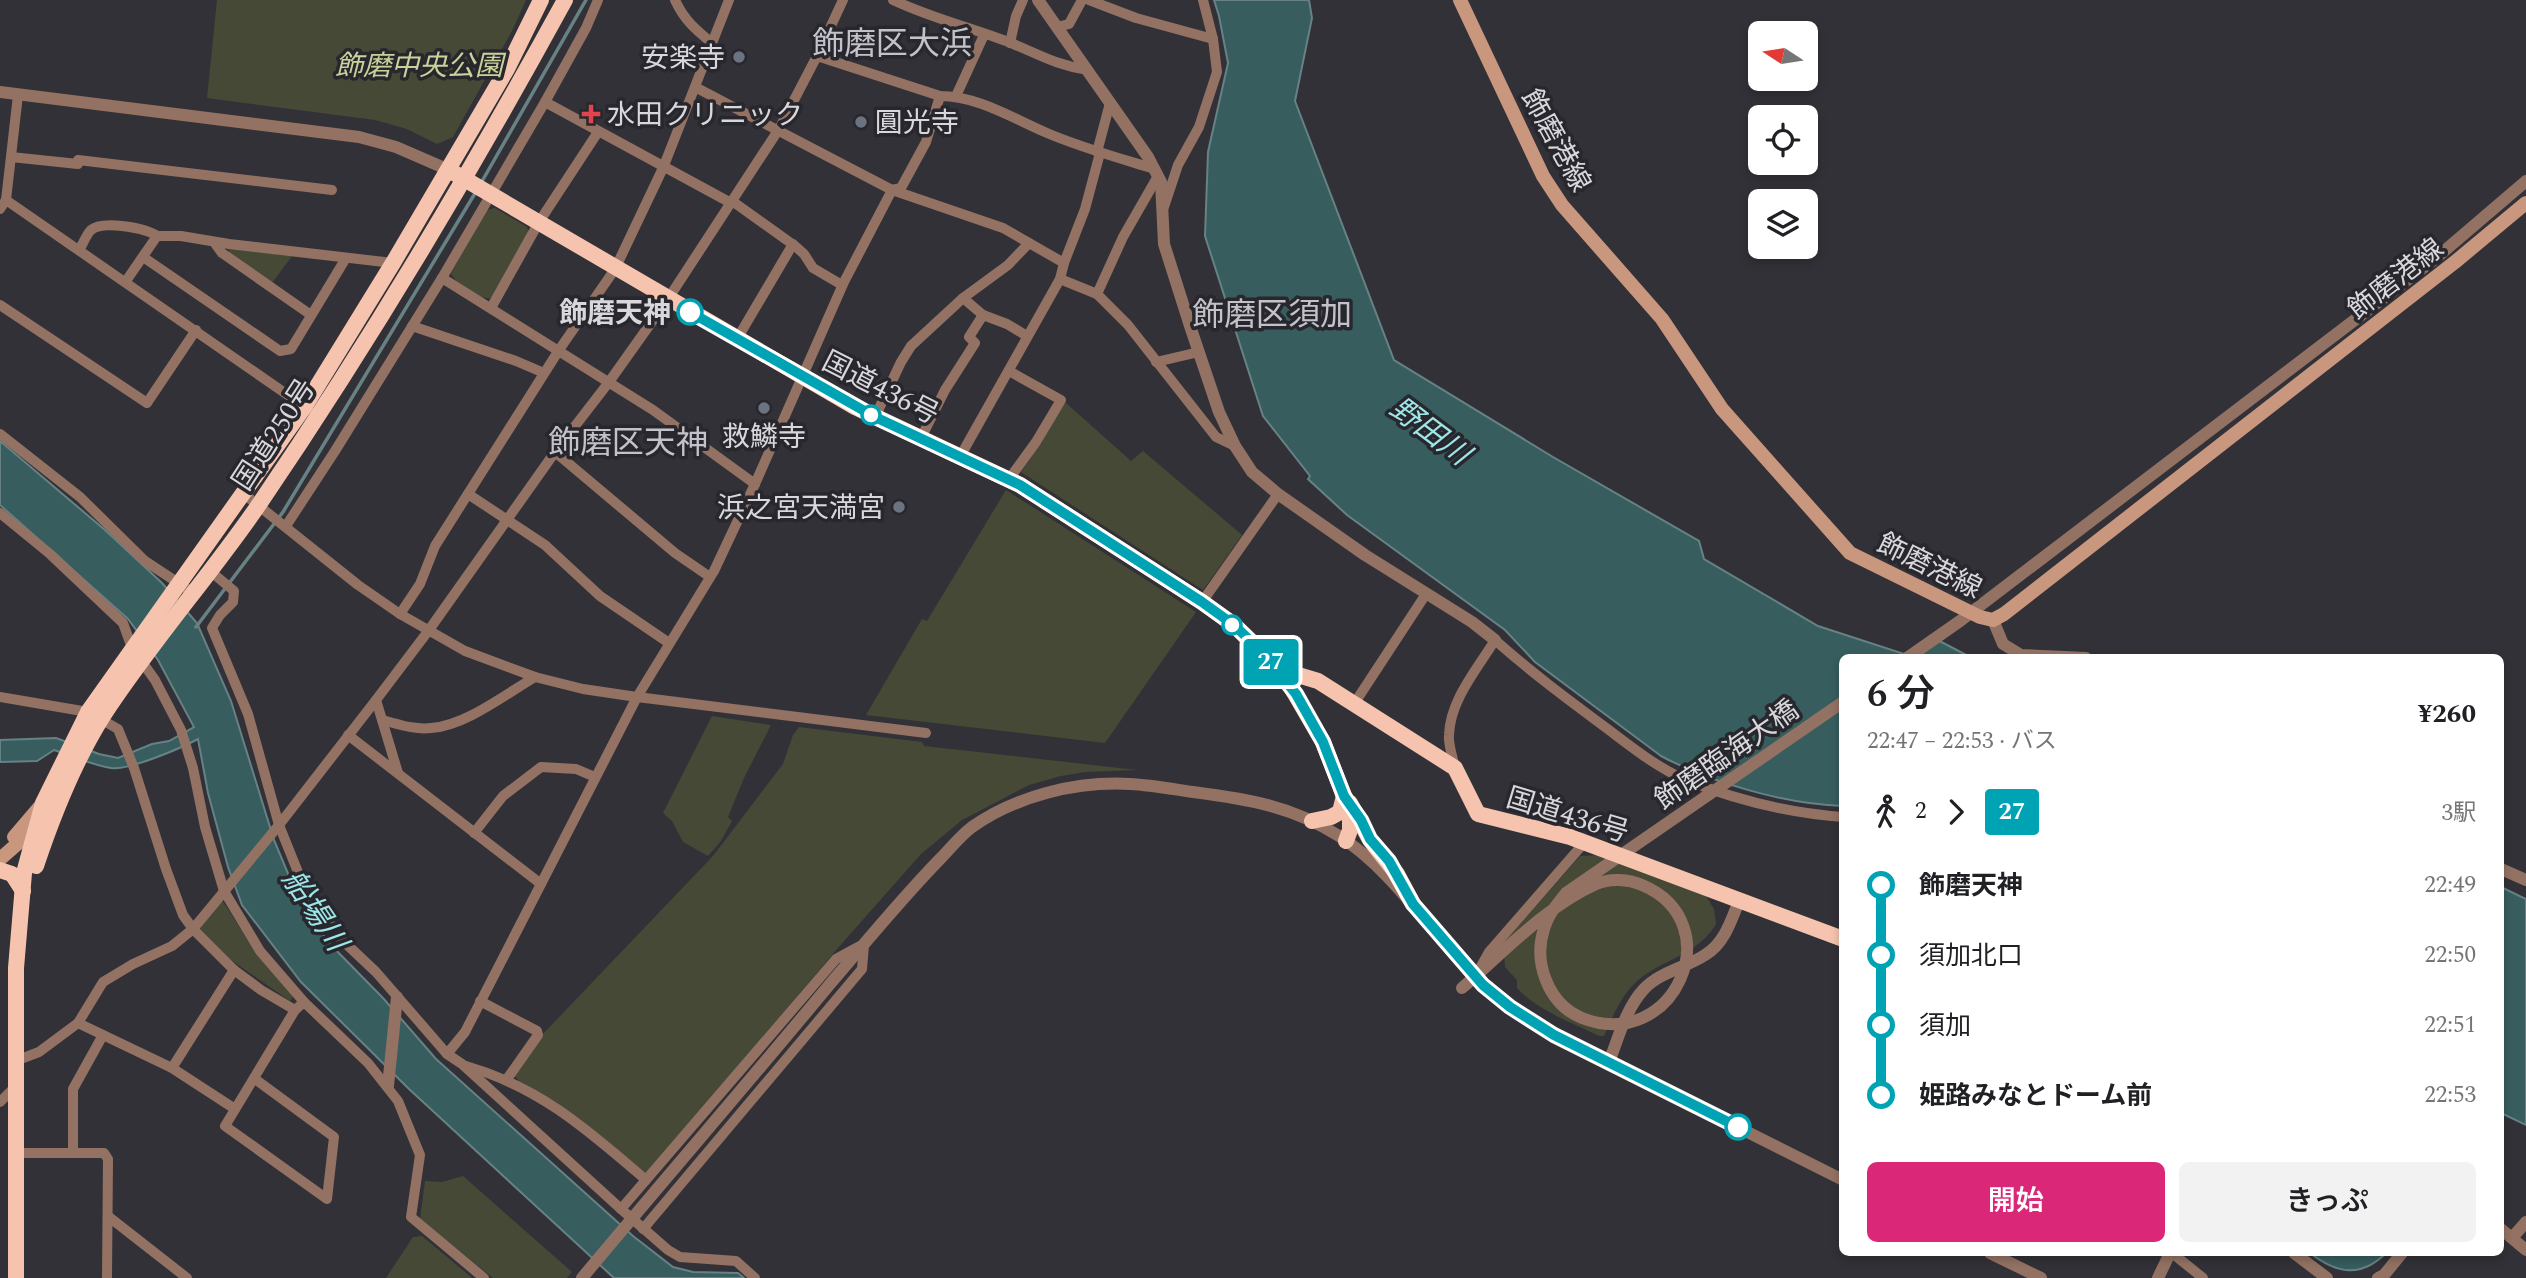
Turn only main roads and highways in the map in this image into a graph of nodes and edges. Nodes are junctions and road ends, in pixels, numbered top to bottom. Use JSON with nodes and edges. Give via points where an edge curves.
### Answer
{"nodes":[{"id":1,"x":541,"y":0,"type":"edge"},
{"id":2,"x":565,"y":0,"type":"edge"},
{"id":3,"x":1460,"y":0,"type":"edge"},
{"id":4,"x":473,"y":184,"type":"junction"},
{"id":5,"x":2526,"y":203,"type":"edge"},
{"id":6,"x":311,"y":411,"type":"junction"},
{"id":7,"x":1277,"y":668,"type":"junction"},
{"id":8,"x":91,"y":722,"type":"junction"},
{"id":9,"x":1344,"y":796,"type":"junction"},
{"id":10,"x":50,"y":806,"type":"junction"},
{"id":11,"x":1312,"y":821,"type":"road end"},
{"id":12,"x":36,"y":827,"type":"junction"},
{"id":13,"x":1346,"y":841,"type":"road end"},
{"id":14,"x":0,"y":857,"type":"edge"},
{"id":15,"x":0,"y":870,"type":"edge"},
{"id":16,"x":24,"y":894,"type":"junction"},
{"id":17,"x":1413,"y":904,"type":"road end"},
{"id":18,"x":1839,"y":938,"type":"edge"},
{"id":19,"x":16,"y":1278,"type":"edge"}],
"edges":[{"from":1,"to":4,"type":"highway","name":"国道250号","via":[[507,69]]},
{"from":2,"to":4,"type":"highway","name":"国道250号"},
{"from":3,"to":5,"type":"main road","name":"飾磨港線","via":[[1543,176],[1562,205],[1662,319],[1722,409],[1850,553],[1993,620]]},
{"from":4,"to":6,"type":"highway","name":"国道250号","via":[[432,233]]},
{"from":4,"to":6,"type":"highway","name":"国道250号","via":[[393,263]]},
{"from":4,"to":7,"type":"highway","name":"国道436号","via":[[875,417],[1009,479],[1202,602],[1245,635]]},
{"from":6,"to":8,"type":"highway","name":"国道250号","via":[[132,648]]},
{"from":6,"to":8,"type":"highway","name":"国道250号","via":[[264,509],[215,575],[192,592]]},
{"from":7,"to":9,"type":"highway","name":"国道436号","via":[[1320,735]]},
{"from":7,"to":18,"type":"highway","name":"国道436号","via":[[1318,681],[1455,768],[1478,814],[1584,843]]},
{"from":8,"to":10,"type":"highway","name":"国道250号"},
{"from":9,"to":11,"type":"highway","via":[[1339,812]]},
{"from":9,"to":13,"type":"highway","name":"国道436号","via":[[1350,820]]},
{"from":9,"to":17,"type":"highway"},
{"from":10,"to":12,"type":"highway","name":"国道250号"},
{"from":10,"to":14,"type":"main road"},
{"from":10,"to":16,"type":"highway","name":"国道250号"},
{"from":12,"to":14,"type":"main road"},
{"from":12,"to":16,"type":"highway","name":"国道250号","via":[[24,873]]},
{"from":15,"to":16,"type":"highway","via":[[12,874]]},
{"from":16,"to":19,"type":"highway","name":"国道250号","via":[[16,968]]}]}
